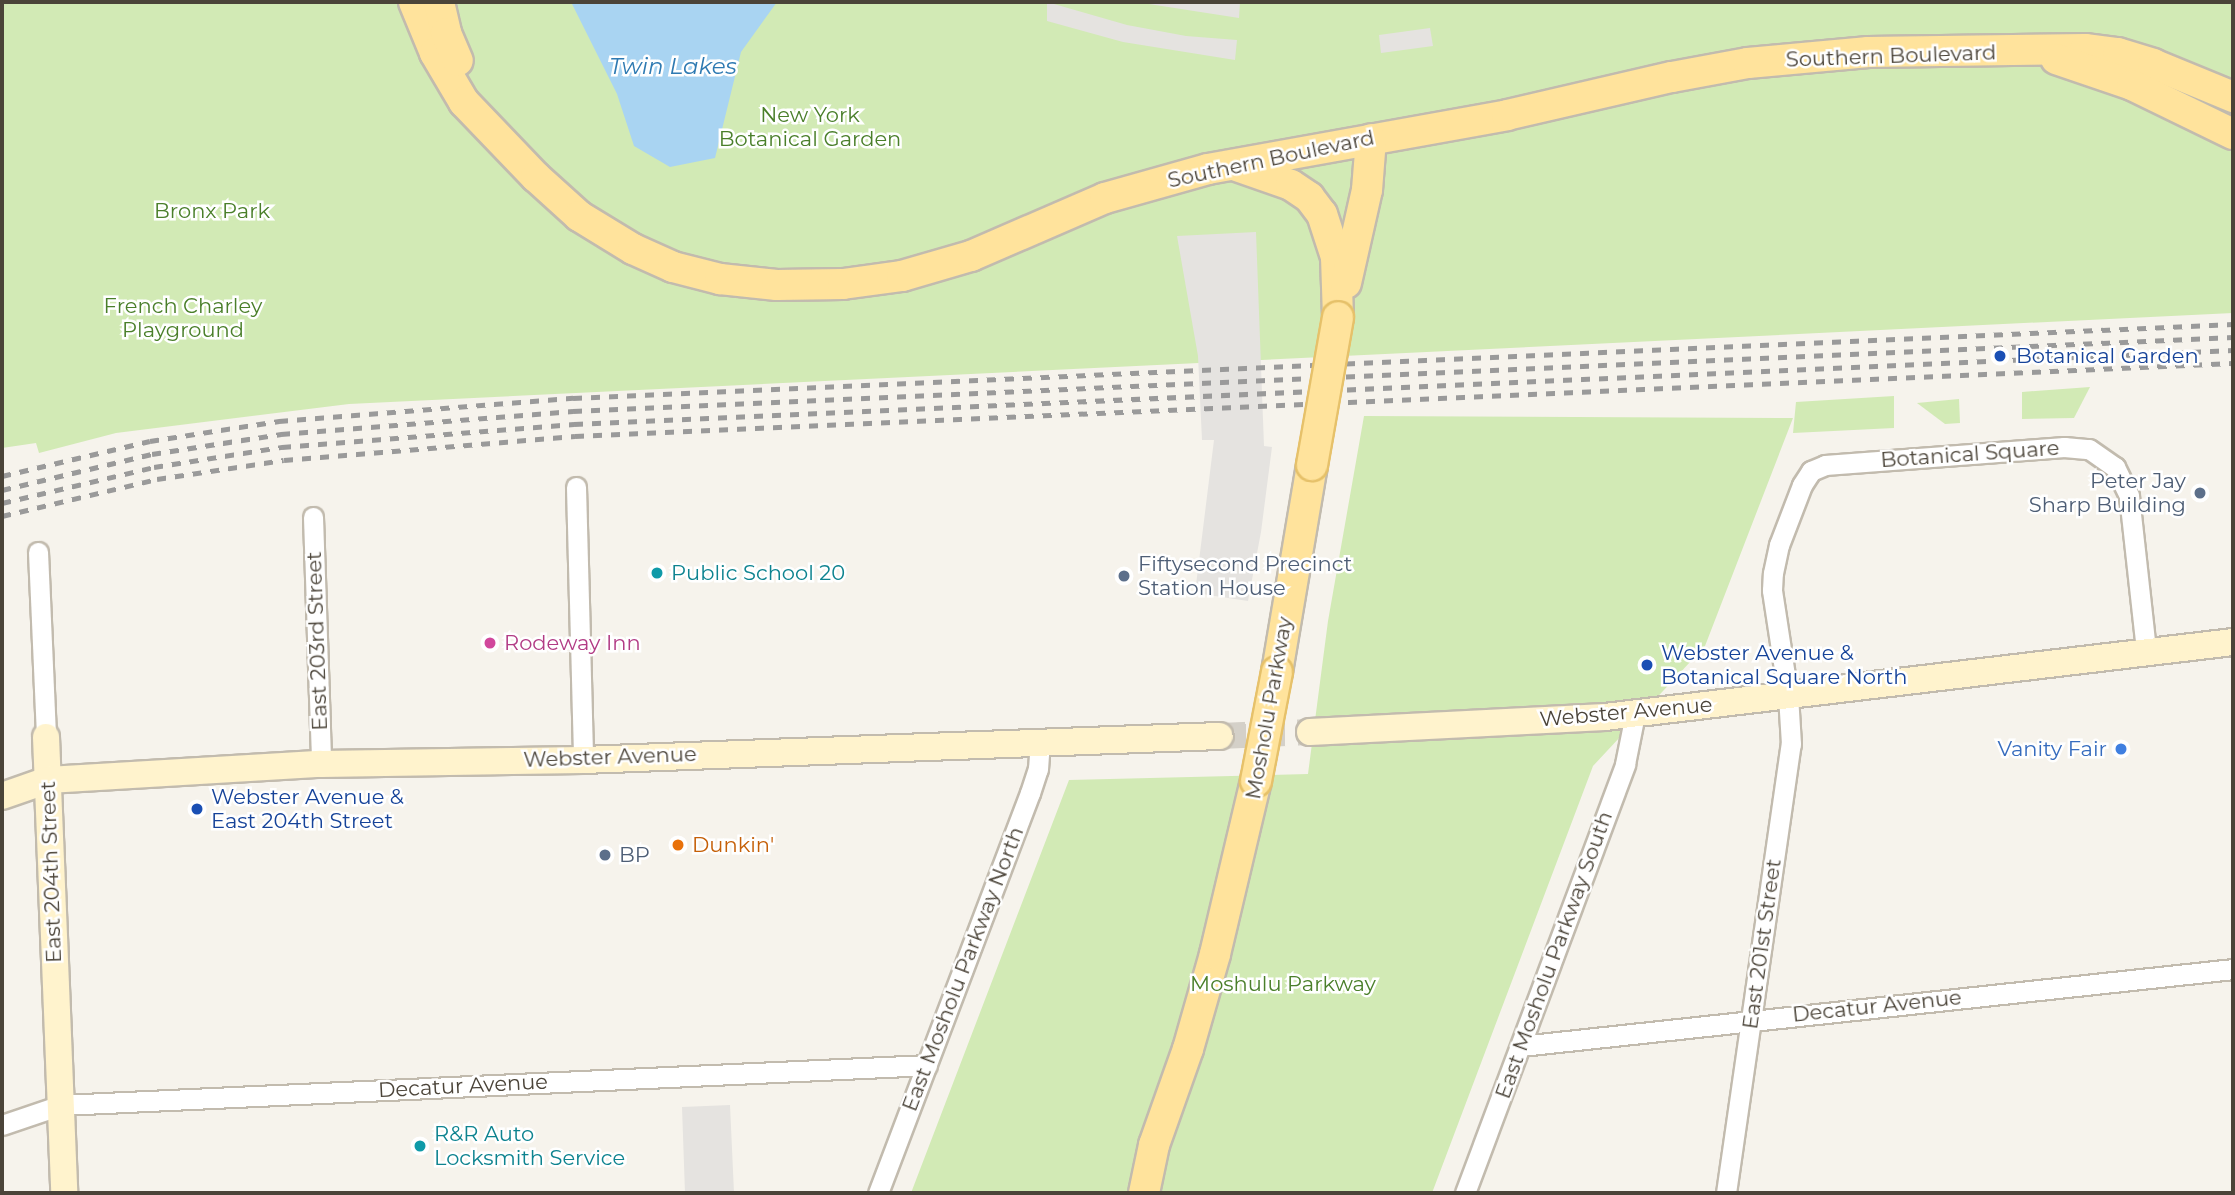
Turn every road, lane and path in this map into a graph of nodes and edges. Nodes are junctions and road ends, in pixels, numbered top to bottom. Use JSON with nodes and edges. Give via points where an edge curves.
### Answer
{"nodes":[{"id":1,"x":414,"y":2,"type":"edge"},
{"id":2,"x":439,"y":2,"type":"edge"},
{"id":3,"x":2029,"y":51,"type":"junction"},
{"id":4,"x":2233,"y":97,"type":"edge"},
{"id":5,"x":2233,"y":134,"type":"edge"},
{"id":6,"x":1371,"y":139,"type":"junction"},
{"id":7,"x":519,"y":159,"type":"junction"},
{"id":8,"x":1230,"y":164,"type":"junction"},
{"id":9,"x":1338,"y":317,"type":"junction"},
{"id":10,"x":1811,"y":471,"type":"joint"},
{"id":11,"x":576,"y":487,"type":"dead end"},
{"id":12,"x":313,"y":517,"type":"dead end"},
{"id":13,"x":38,"y":552,"type":"dead end"},
{"id":14,"x":2233,"y":642,"type":"edge"},
{"id":15,"x":2146,"y":651,"type":"junction"},
{"id":16,"x":1788,"y":695,"type":"junction"},
{"id":17,"x":1635,"y":715,"type":"junction"},
{"id":18,"x":1310,"y":732,"type":"tunnel mouth"},
{"id":19,"x":1220,"y":736,"type":"tunnel mouth"},
{"id":20,"x":46,"y":737,"type":"joint"},
{"id":21,"x":1040,"y":743,"type":"junction"},
{"id":22,"x":583,"y":760,"type":"junction"},
{"id":23,"x":321,"y":764,"type":"junction"},
{"id":24,"x":48,"y":780,"type":"junction"},
{"id":25,"x":2,"y":796,"type":"edge"},
{"id":26,"x":2233,"y":968,"type":"edge"},
{"id":27,"x":1751,"y":1019,"type":"junction"},
{"id":28,"x":1521,"y":1046,"type":"junction"},
{"id":29,"x":927,"y":1065,"type":"junction"},
{"id":30,"x":61,"y":1105,"type":"junction"},
{"id":31,"x":2,"y":1125,"type":"edge"},
{"id":32,"x":1154,"y":1145,"type":"junction"},
{"id":33,"x":64,"y":1193,"type":"edge"},
{"id":34,"x":878,"y":1193,"type":"edge"},
{"id":35,"x":1125,"y":1193,"type":"edge"},
{"id":36,"x":1144,"y":1193,"type":"edge"},
{"id":37,"x":1465,"y":1193,"type":"edge"},
{"id":38,"x":1726,"y":1193,"type":"edge"}],
"edges":[{"from":1,"to":7,"type":"main road","name":"Southern Boulevard","via":[[435,53],[464,103]]},
{"from":2,"to":7,"type":"main road","name":"Southern Boulevard","via":[[452,49]]},
{"from":3,"to":4,"type":"main road","name":"Southern Boulevard","via":[[2118,53]]},
{"from":3,"to":5,"type":"main road","name":"Southern Boulevard","via":[[2120,80]]},
{"from":3,"to":6,"type":"main road","name":"Southern Boulevard","via":[[1868,52],[1748,63],[1545,108]]},
{"from":6,"to":8,"type":"main road","name":"Southern Boulevard"},
{"from":6,"to":9,"type":"main road","name":"Mosholu Parkway","via":[[1367,190]]},
{"from":7,"to":8,"type":"main road","name":"Southern Boulevard","via":[[579,216],[652,259],[720,279],[790,285],[868,281],[937,268],[1105,198]]},
{"from":8,"to":9,"type":"main road","via":[[1292,186],[1316,204],[1336,257]]},
{"from":9,"to":32,"type":"main road","name":"Mosholu Parkway","bridge":true,"via":[[1256,781],[1215,954]]},
{"from":10,"to":15,"type":"street","name":"Botanical Square","via":[[1825,465],[2077,446],[2089,449],[2107,459],[2121,476],[2131,506]]},
{"from":10,"to":16,"type":"street","name":"East 201st Street","via":[[1779,545],[1773,573]]},
{"from":11,"to":22,"type":"street"},
{"from":12,"to":23,"type":"street","name":"East 203rd Street"},
{"from":13,"to":20,"type":"street","name":"East 204th Street"},
{"from":14,"to":15,"type":"main road","name":"Webster Avenue"},
{"from":15,"to":16,"type":"main road","name":"Webster Avenue"},
{"from":16,"to":17,"type":"main road","name":"Webster Avenue"},
{"from":16,"to":27,"type":"street","name":"East 201st Street","via":[[1791,744]]},
{"from":17,"to":18,"type":"main road","name":"Webster Avenue"},
{"from":17,"to":28,"type":"street","name":"East Mosholu Parkway South","via":[[1625,764]]},
{"from":19,"to":21,"type":"main road","name":"Webster Avenue"},
{"from":20,"to":24,"type":"main road","name":"East 204th Street"},
{"from":21,"to":22,"type":"main road","name":"Webster Avenue"},
{"from":21,"to":29,"type":"street","name":"East Mosholu Parkway North","via":[[1030,793]]},
{"from":22,"to":23,"type":"main road","name":"Webster Avenue"},
{"from":23,"to":24,"type":"main road","name":"Webster Avenue"},
{"from":24,"to":25,"type":"main road","name":"Webster Avenue"},
{"from":24,"to":30,"type":"main road","name":"East 204th Street"},
{"from":26,"to":27,"type":"street","name":"Decatur Avenue"},
{"from":27,"to":28,"type":"street","name":"Decatur Avenue"},
{"from":27,"to":38,"type":"street","name":"East 201st Street"},
{"from":28,"to":37,"type":"street","name":"East Mosholu Parkway South"},
{"from":29,"to":30,"type":"street","name":"Decatur Avenue"},
{"from":29,"to":34,"type":"street","name":"East Mosholu Parkway North"},
{"from":30,"to":31,"type":"street","name":"Decatur Avenue"},
{"from":30,"to":33,"type":"main road","name":"East 204th Street"},
{"from":32,"to":35,"type":"main road","name":"Mosholu Parkway"},
{"from":32,"to":36,"type":"main road","name":"Mosholu Parkway"}]}
